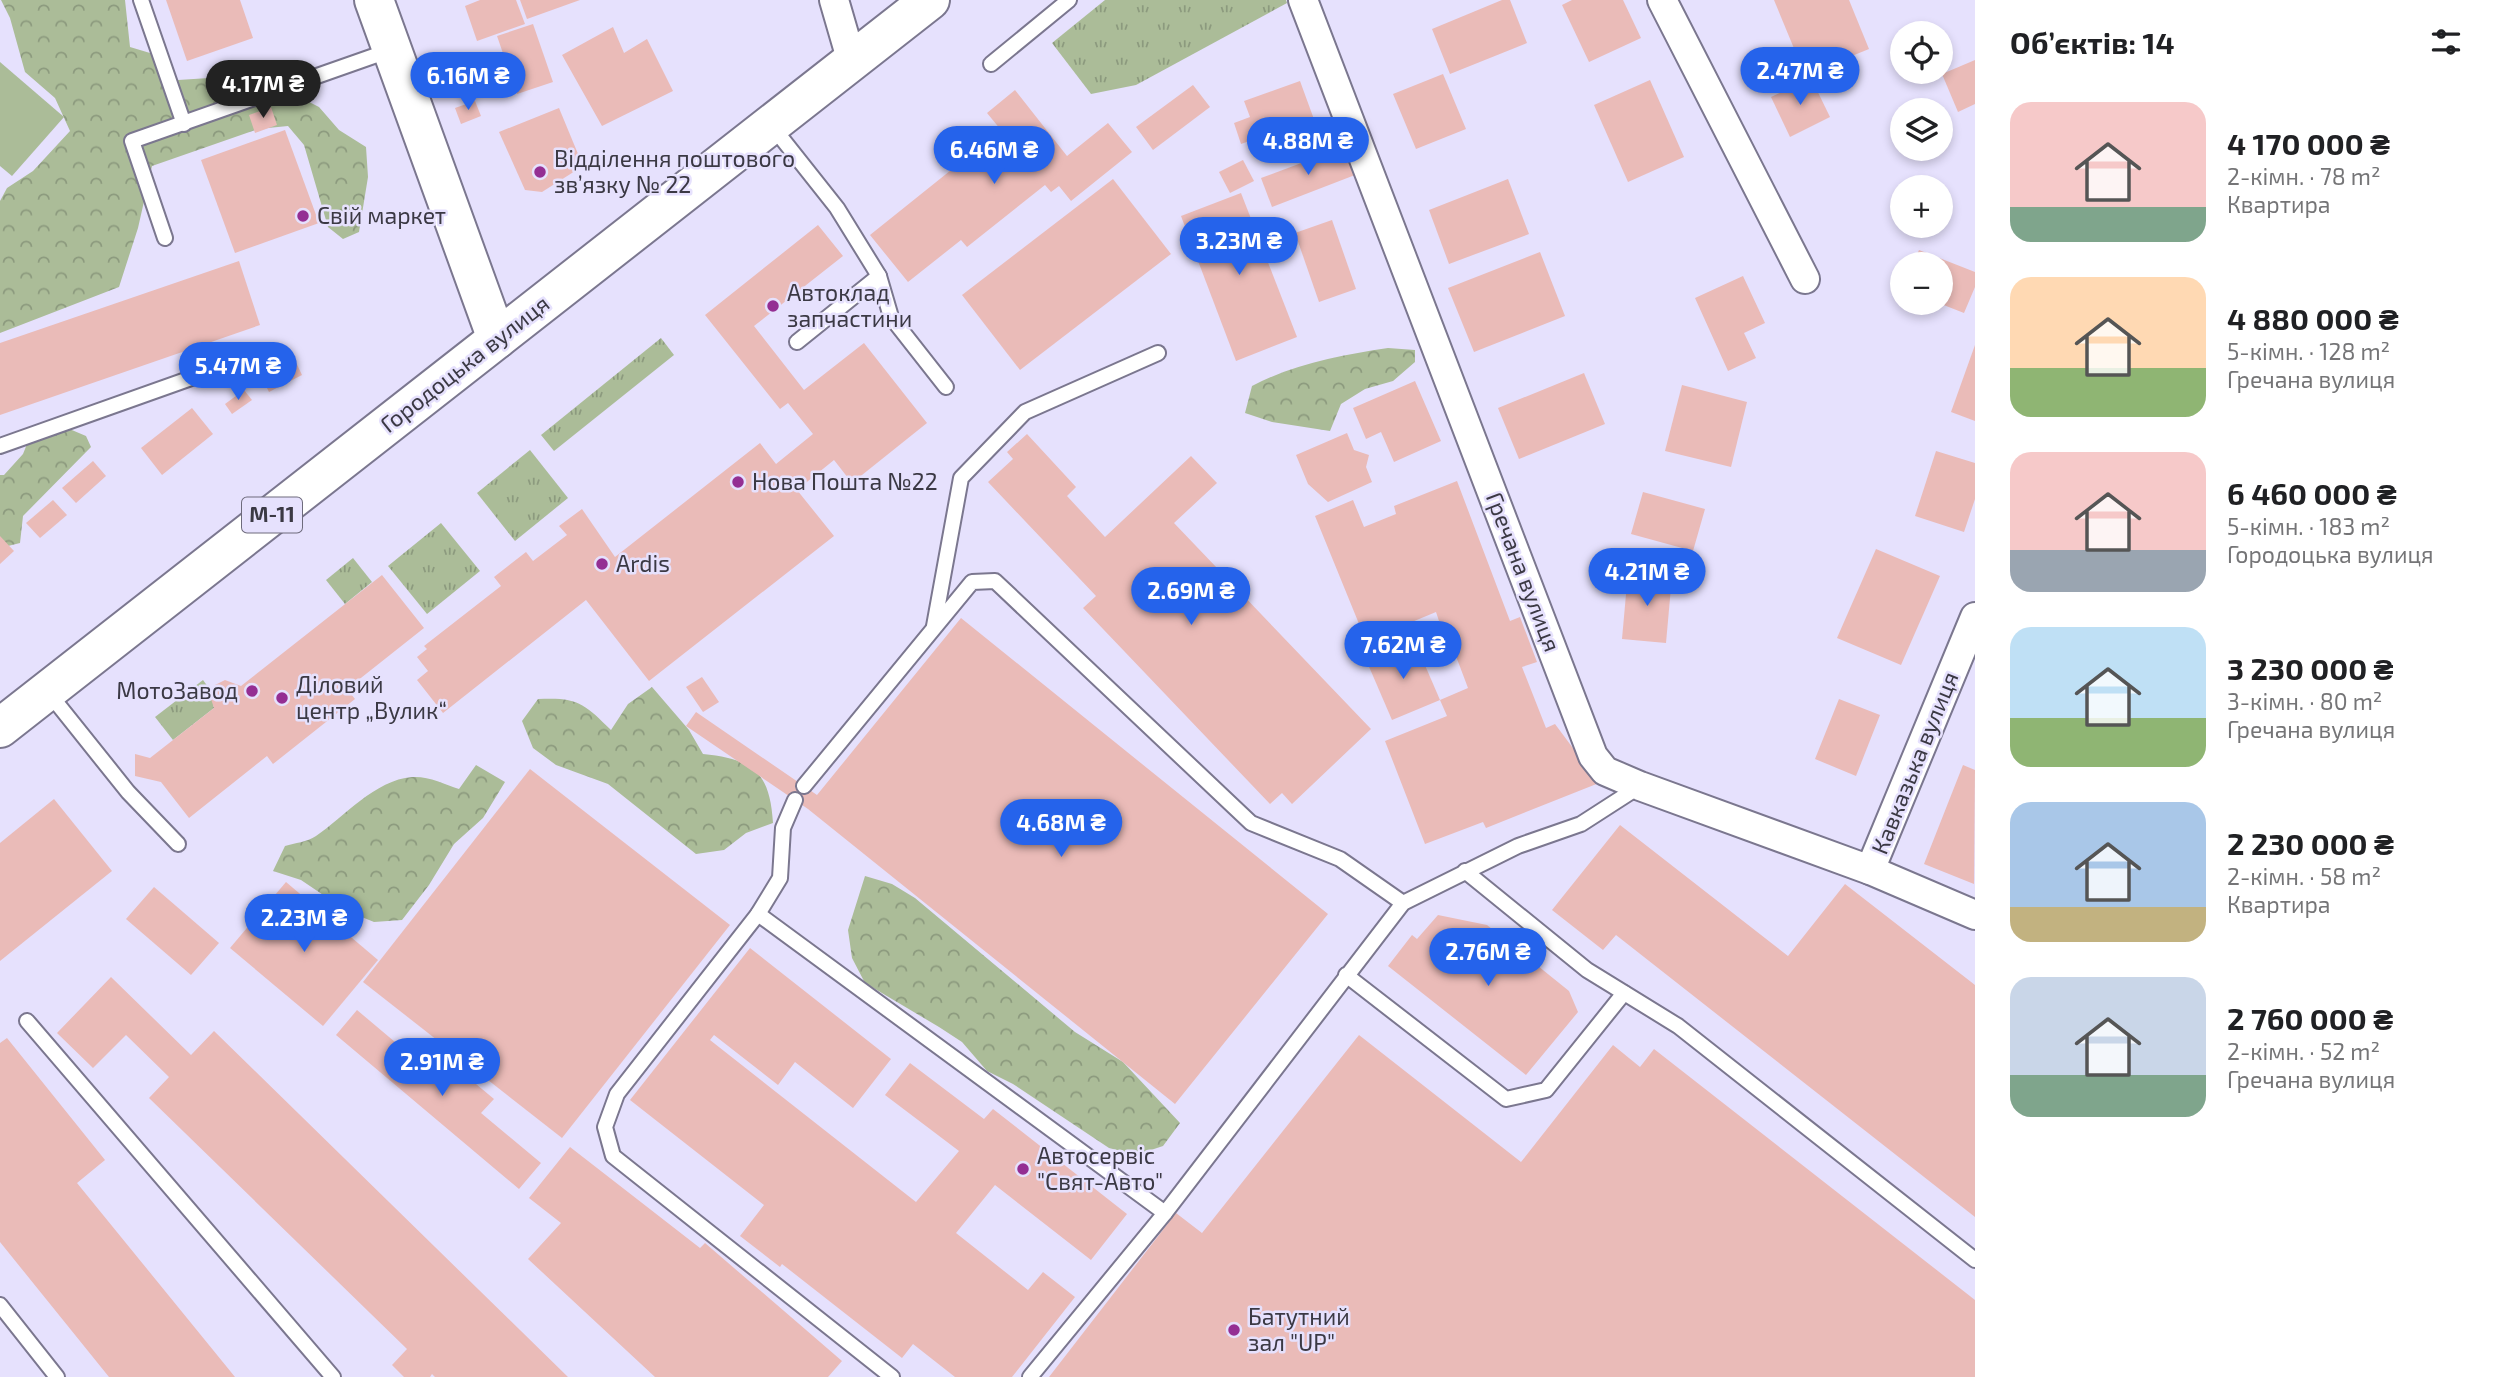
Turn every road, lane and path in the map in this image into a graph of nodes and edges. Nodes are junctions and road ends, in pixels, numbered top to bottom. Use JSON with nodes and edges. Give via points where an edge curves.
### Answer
{"nodes":[{"id":1,"x":141,"y":0,"type":"edge"},
{"id":2,"x":374,"y":0,"type":"edge"},
{"id":3,"x":834,"y":0,"type":"edge"},
{"id":4,"x":930,"y":0,"type":"edge"},
{"id":5,"x":1069,"y":0,"type":"edge"},
{"id":6,"x":1303,"y":0,"type":"edge"},
{"id":7,"x":1662,"y":0,"type":"edge"},
{"id":8,"x":392,"y":50,"type":"junction"},
{"id":9,"x":852,"y":62,"type":"junction"},
{"id":10,"x":990,"y":64,"type":"dead end"},
{"id":11,"x":184,"y":124,"type":"junction"},
{"id":12,"x":772,"y":126,"type":"junction"},
{"id":13,"x":165,"y":239,"type":"dead end"},
{"id":14,"x":879,"y":276,"type":"junction"},
{"id":15,"x":1805,"y":279,"type":"dead end"},
{"id":16,"x":497,"y":339,"type":"junction"},
{"id":17,"x":797,"y":342,"type":"dead end"},
{"id":18,"x":1158,"y":353,"type":"dead end"},
{"id":19,"x":228,"y":365,"type":"dead end"},
{"id":20,"x":946,"y":387,"type":"dead end"},
{"id":21,"x":0,"y":446,"type":"edge"},
{"id":22,"x":1975,"y":617,"type":"edge"},
{"id":23,"x":934,"y":628,"type":"junction"},
{"id":24,"x":47,"y":691,"type":"junction"},
{"id":25,"x":4,"y":717,"type":"edge"},
{"id":26,"x":804,"y":786,"type":"dead end"},
{"id":27,"x":1640,"y":786,"type":"junction"},
{"id":28,"x":795,"y":800,"type":"dead end"},
{"id":29,"x":178,"y":844,"type":"dead end"},
{"id":30,"x":1870,"y":870,"type":"junction"},
{"id":31,"x":1465,"y":871,"type":"junction"},
{"id":32,"x":1403,"y":903,"type":"junction"},
{"id":33,"x":758,"y":914,"type":"junction"},
{"id":34,"x":1975,"y":915,"type":"edge"},
{"id":35,"x":1346,"y":975,"type":"junction"},
{"id":36,"x":1624,"y":993,"type":"junction"},
{"id":37,"x":27,"y":1021,"type":"dead end"},
{"id":38,"x":1166,"y":1213,"type":"junction"},
{"id":39,"x":1975,"y":1260,"type":"edge"},
{"id":40,"x":0,"y":1305,"type":"edge"},
{"id":41,"x":57,"y":1377,"type":"edge"},
{"id":42,"x":333,"y":1377,"type":"edge"},
{"id":43,"x":892,"y":1377,"type":"edge"},
{"id":44,"x":1030,"y":1377,"type":"edge"}],
"edges":[{"from":1,"to":11,"type":"lane"},
{"from":2,"to":8,"type":"main road"},
{"from":3,"to":9,"type":"street"},
{"from":4,"to":9,"type":"main road","name":"Городоцька вулиця","number":"М-11"},
{"from":5,"to":10,"type":"lane"},
{"from":6,"to":27,"type":"street","name":"Гречана вулиця","via":[[1593,756],[1605,771]]},
{"from":7,"to":15,"type":"street"},
{"from":8,"to":11,"type":"lane"},
{"from":8,"to":16,"type":"main road"},
{"from":9,"to":12,"type":"main road","name":"Городоцька вулиця","number":"М-11"},
{"from":11,"to":13,"type":"lane","via":[[132,141]]},
{"from":12,"to":14,"type":"lane","via":[[837,208]]},
{"from":12,"to":16,"type":"main road","name":"Городоцька вулиця","number":"М-11"},
{"from":14,"to":17,"type":"lane"},
{"from":14,"to":20,"type":"lane","via":[[891,317]]},
{"from":16,"to":24,"type":"main road","name":"Городоцька вулиця","number":"М-11"},
{"from":18,"to":23,"type":"lane","via":[[1025,412],[961,478]]},
{"from":19,"to":21,"type":"lane"},
{"from":22,"to":30,"type":"street","name":"Кавказька вулиця"},
{"from":23,"to":26,"type":"lane"},
{"from":23,"to":32,"type":"lane","via":[[972,582],[995,581],[1251,823],[1340,859]]},
{"from":24,"to":25,"type":"main road","name":"Городоцька вулиця","number":"М-11"},
{"from":24,"to":29,"type":"lane","via":[[128,792]]},
{"from":27,"to":30,"type":"street","name":"Гречана вулиця"},
{"from":27,"to":31,"type":"lane","via":[[1581,824]]},
{"from":28,"to":33,"type":"lane","via":[[783,828],[780,878]]},
{"from":30,"to":34,"type":"street","name":"Гречана вулиця"},
{"from":31,"to":32,"type":"lane"},
{"from":31,"to":36,"type":"lane","via":[[1587,970]]},
{"from":32,"to":35,"type":"lane"},
{"from":33,"to":38,"type":"lane"},
{"from":33,"to":43,"type":"lane","via":[[617,1094],[605,1127],[613,1156]]},
{"from":35,"to":36,"type":"lane","via":[[1506,1099],[1546,1090]]},
{"from":35,"to":38,"type":"lane"},
{"from":36,"to":39,"type":"lane","via":[[1678,1026]]},
{"from":37,"to":42,"type":"lane"},
{"from":38,"to":44,"type":"lane"},
{"from":40,"to":41,"type":"lane"}]}
